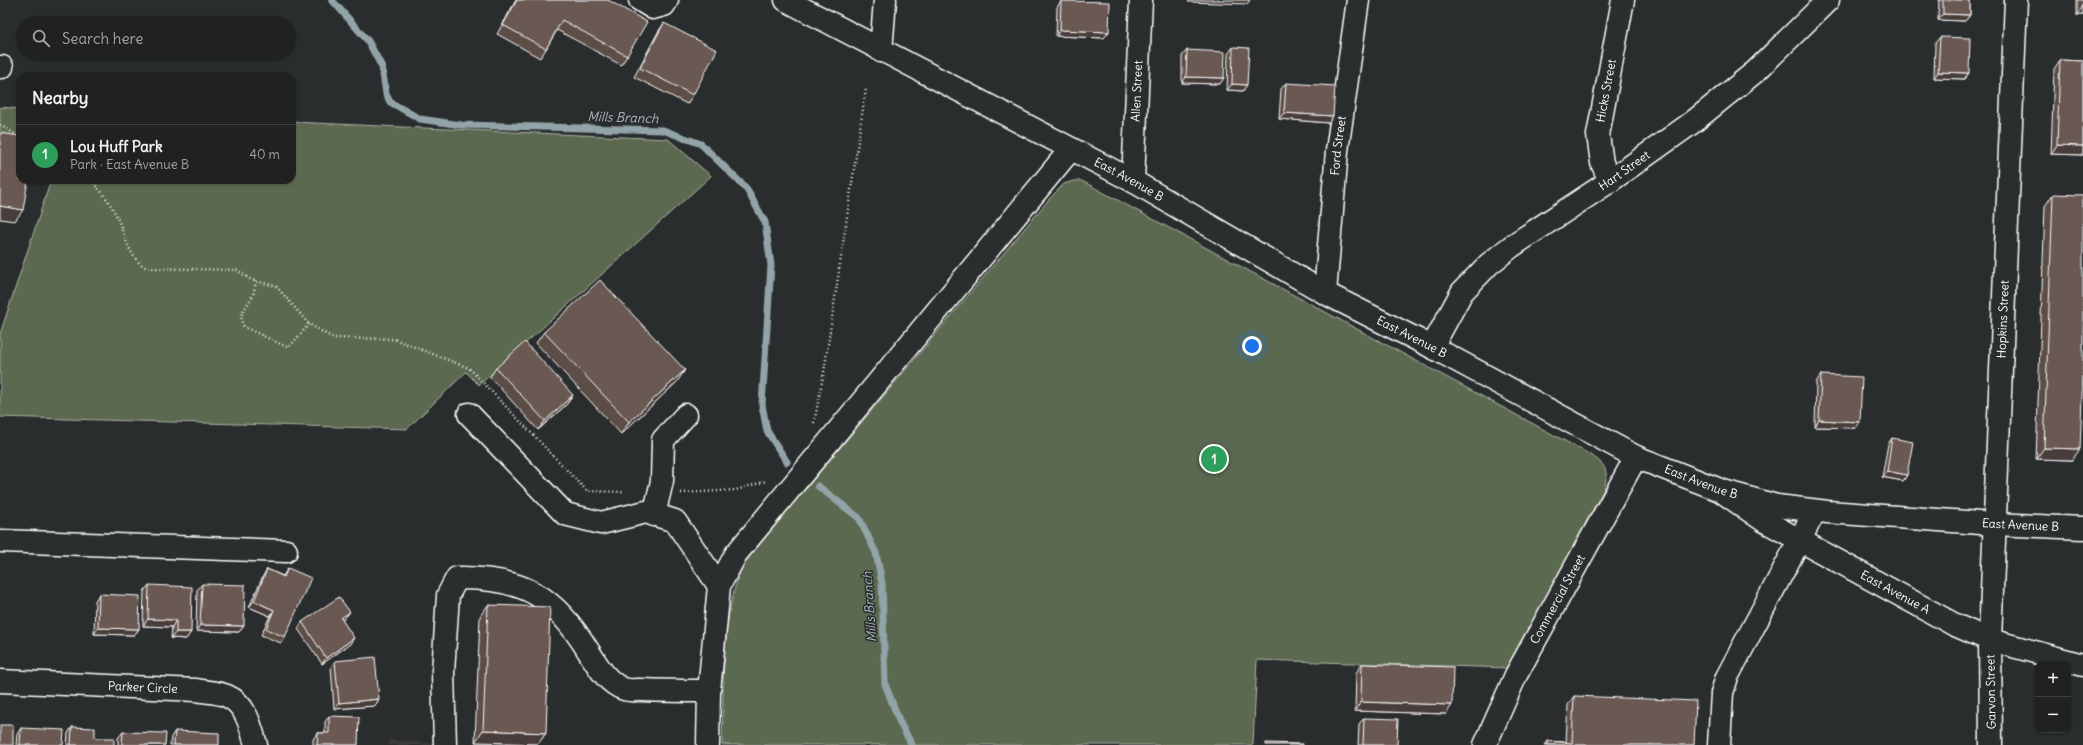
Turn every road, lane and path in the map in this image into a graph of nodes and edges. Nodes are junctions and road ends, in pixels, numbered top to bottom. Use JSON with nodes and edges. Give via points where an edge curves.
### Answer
{"nodes":[{"id":1,"x":640,"y":0,"type":"edge"},
{"id":2,"x":667,"y":0,"type":"edge"},
{"id":3,"x":786,"y":0,"type":"edge"},
{"id":4,"x":885,"y":0,"type":"edge"},
{"id":5,"x":1140,"y":0,"type":"edge"},
{"id":6,"x":1358,"y":0,"type":"edge"},
{"id":7,"x":1623,"y":0,"type":"edge"},
{"id":8,"x":1828,"y":0,"type":"edge"},
{"id":9,"x":2016,"y":0,"type":"edge"},
{"id":10,"x":881,"y":51,"type":"junction"},
{"id":11,"x":866,"y":88,"type":"dead end"},
{"id":12,"x":0,"y":125,"type":"edge"},
{"id":13,"x":16,"y":135,"type":"edge"},
{"id":14,"x":1071,"y":150,"type":"junction"},
{"id":15,"x":1133,"y":181,"type":"junction"},
{"id":16,"x":1610,"y":181,"type":"junction"},
{"id":17,"x":94,"y":184,"type":"edge"},
{"id":18,"x":256,"y":281,"type":"junction"},
{"id":19,"x":1325,"y":293,"type":"junction"},
{"id":20,"x":309,"y":324,"type":"junction"},
{"id":21,"x":1432,"y":347,"type":"junction"},
{"id":22,"x":469,"y":414,"type":"dead end"},
{"id":23,"x":686,"y":415,"type":"dead end"},
{"id":24,"x":812,"y":429,"type":"dead end"},
{"id":25,"x":1636,"y":457,"type":"junction"},
{"id":26,"x":773,"y":478,"type":"dead end"},
{"id":27,"x":1720,"y":490,"type":"junction"},
{"id":28,"x":630,"y":491,"type":"dead end"},
{"id":29,"x":677,"y":493,"type":"dead end"},
{"id":30,"x":1815,"y":511,"type":"junction"},
{"id":31,"x":654,"y":515,"type":"junction"},
{"id":32,"x":1994,"y":524,"type":"junction"},
{"id":33,"x":2083,"y":528,"type":"edge"},
{"id":34,"x":1799,"y":540,"type":"junction"},
{"id":35,"x":0,"y":541,"type":"edge"},
{"id":36,"x":286,"y":551,"type":"dead end"},
{"id":37,"x":719,"y":586,"type":"junction"},
{"id":38,"x":1990,"y":640,"type":"junction"},
{"id":39,"x":2083,"y":665,"type":"edge"},
{"id":40,"x":0,"y":681,"type":"edge"},
{"id":41,"x":709,"y":691,"type":"junction"},
{"id":42,"x":256,"y":745,"type":"edge"},
{"id":43,"x":445,"y":745,"type":"edge"},
{"id":44,"x":708,"y":745,"type":"edge"},
{"id":45,"x":1485,"y":745,"type":"edge"},
{"id":46,"x":1719,"y":745,"type":"edge"},
{"id":47,"x":1991,"y":745,"type":"edge"}],
"edges":[{"from":1,"to":2,"type":"street","via":[[653,8],[664,5]]},
{"from":3,"to":10,"type":"street","name":"East Avenue B"},
{"from":4,"to":10,"type":"street"},
{"from":5,"to":15,"type":"street","name":"Allen Street"},
{"from":6,"to":19,"type":"street","name":"Ford Street","via":[[1337,151]]},
{"from":7,"to":16,"type":"street","name":"Hicks Street","via":[[1598,135],[1602,163]]},
{"from":8,"to":16,"type":"street","name":"Hart Street","via":[[1756,71],[1676,134]]},
{"from":9,"to":32,"type":"street","name":"Hopkins Street"},
{"from":10,"to":14,"type":"street","name":"East Avenue B"},
{"from":11,"to":24,"type":"path","via":[[824,372]]},
{"from":12,"to":13,"type":"path"},
{"from":14,"to":15,"type":"street","name":"East Avenue B"},
{"from":14,"to":37,"type":"street","via":[[736,554]]},
{"from":15,"to":19,"type":"street","name":"East Avenue B"},
{"from":16,"to":21,"type":"street","name":"Hart Street","via":[[1489,264],[1462,292]]},
{"from":17,"to":18,"type":"path","via":[[106,198],[140,265],[147,268],[237,270]]},
{"from":18,"to":20,"type":"path","via":[[276,286]]},
{"from":18,"to":20,"type":"path","via":[[254,293],[242,312],[244,327],[286,347],[291,345]]},
{"from":19,"to":21,"type":"street","name":"East Avenue B"},
{"from":20,"to":28,"type":"path","via":[[333,338],[394,339],[469,368],[587,491]]},
{"from":21,"to":25,"type":"street","name":"East Avenue B"},
{"from":22,"to":31,"type":"street","via":[[565,514],[601,523],[646,512]]},
{"from":23,"to":31,"type":"street","via":[[663,440],[662,482]]},
{"from":25,"to":27,"type":"street","name":"East Avenue B"},
{"from":25,"to":45,"type":"street","name":"Commercial Street","via":[[1516,675]]},
{"from":26,"to":29,"type":"path","via":[[736,490]]},
{"from":27,"to":30,"type":"street","name":"East Avenue B","via":[[1777,506]]},
{"from":27,"to":34,"type":"street","name":"East Avenue A"},
{"from":30,"to":32,"type":"street","name":"East Avenue B"},
{"from":30,"to":34,"type":"street"},
{"from":31,"to":37,"type":"street","via":[[674,521]]},
{"from":32,"to":33,"type":"street","name":"East Avenue B"},
{"from":32,"to":38,"type":"street","name":"Hopkins Street"},
{"from":34,"to":38,"type":"street","name":"East Avenue A","via":[[1955,625]]},
{"from":34,"to":46,"type":"street","via":[[1727,677],[1722,693]]},
{"from":35,"to":36,"type":"street"},
{"from":37,"to":41,"type":"street"},
{"from":38,"to":39,"type":"street","name":"East Avenue A"},
{"from":38,"to":47,"type":"street","name":"Garvon Street"},
{"from":40,"to":42,"type":"street","name":"Parker Circle","via":[[196,690],[227,696],[240,706],[249,720]]},
{"from":41,"to":43,"type":"street","via":[[624,690],[604,675],[575,629],[555,606],[540,595],[520,587],[479,578],[457,578],[448,595],[443,672]]},
{"from":41,"to":44,"type":"street"}]}
